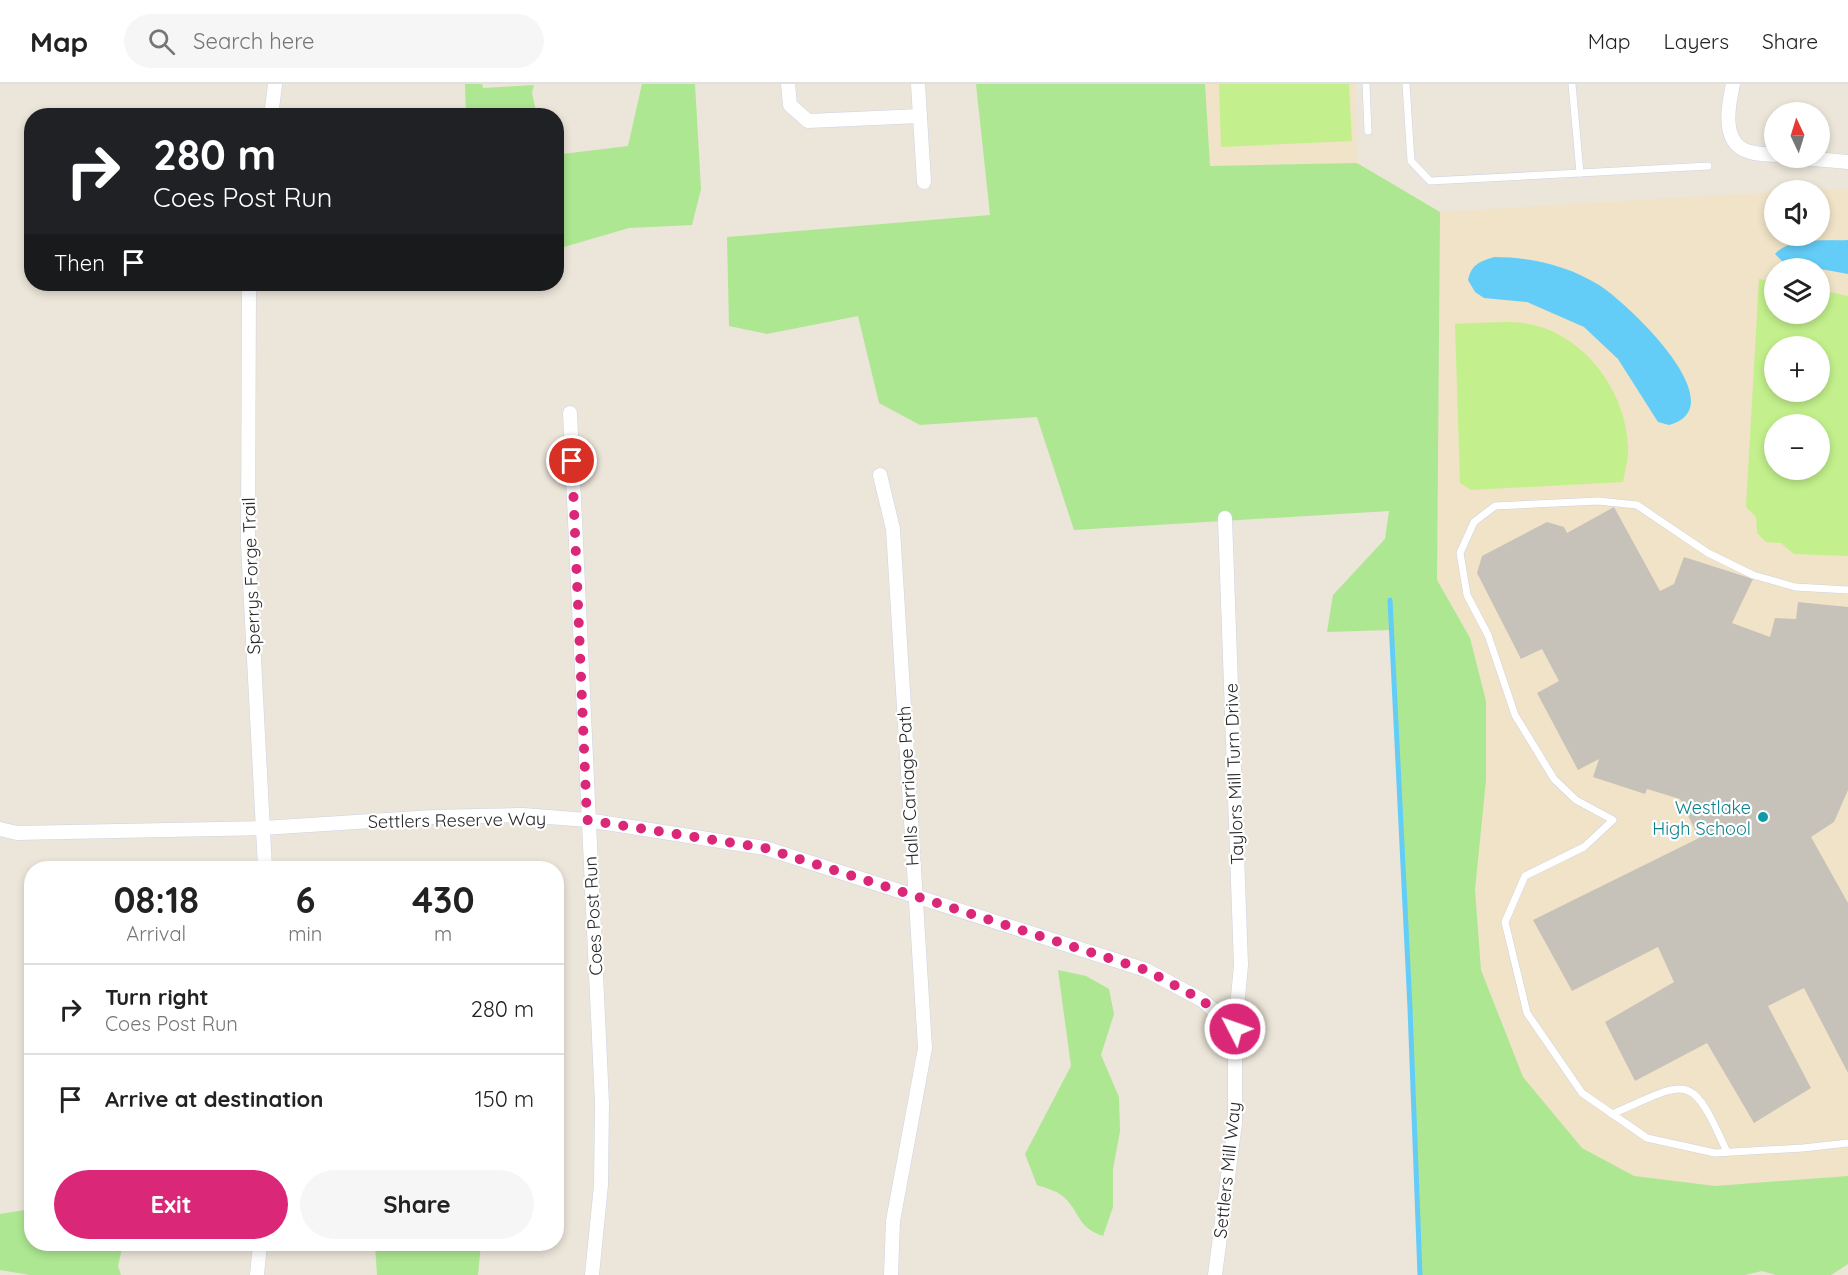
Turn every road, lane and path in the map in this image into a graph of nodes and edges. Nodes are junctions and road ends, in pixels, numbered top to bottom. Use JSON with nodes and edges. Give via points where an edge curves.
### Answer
{"nodes":[{"id":1,"x":788,"y":84,"type":"edge"},
{"id":2,"x":918,"y":84,"type":"edge"},
{"id":3,"x":1366,"y":84,"type":"edge"},
{"id":4,"x":1406,"y":84,"type":"edge"},
{"id":5,"x":1572,"y":84,"type":"edge"},
{"id":6,"x":1732,"y":84,"type":"edge"},
{"id":7,"x":275,"y":85,"type":"edge"},
{"id":8,"x":272,"y":108,"type":"edge"},
{"id":9,"x":920,"y":116,"type":"junction"},
{"id":10,"x":1368,"y":131,"type":"dead end"},
{"id":11,"x":1764,"y":153,"type":"edge"},
{"id":12,"x":1830,"y":160,"type":"edge"},
{"id":13,"x":1848,"y":162,"type":"edge"},
{"id":14,"x":1708,"y":166,"type":"dead end"},
{"id":15,"x":1580,"y":173,"type":"junction"},
{"id":16,"x":924,"y":182,"type":"dead end"},
{"id":17,"x":249,"y":291,"type":"edge"},
{"id":18,"x":570,"y":413,"type":"dead end"},
{"id":19,"x":880,"y":476,"type":"dead end"},
{"id":20,"x":1225,"y":518,"type":"dead end"},
{"id":21,"x":1848,"y":590,"type":"edge"},
{"id":22,"x":587,"y":820,"type":"junction"},
{"id":23,"x":263,"y":828,"type":"junction"},
{"id":24,"x":0,"y":829,"type":"edge"},
{"id":25,"x":265,"y":861,"type":"edge"},
{"id":26,"x":914,"y":896,"type":"junction"},
{"id":27,"x":1235,"y":1029,"type":"junction"},
{"id":28,"x":1612,"y":1114,"type":"junction"},
{"id":29,"x":1848,"y":1143,"type":"edge"},
{"id":30,"x":1727,"y":1152,"type":"junction"},
{"id":31,"x":259,"y":1251,"type":"edge"},
{"id":32,"x":257,"y":1275,"type":"edge"},
{"id":33,"x":592,"y":1275,"type":"edge"},
{"id":34,"x":891,"y":1275,"type":"edge"},
{"id":35,"x":1215,"y":1275,"type":"edge"}],
"edges":[{"from":1,"to":9,"type":"street","via":[[790,105],[808,121]]},
{"from":2,"to":9,"type":"street"},
{"from":3,"to":10,"type":"lane"},
{"from":4,"to":15,"type":"lane","via":[[1411,161],[1431,181]]},
{"from":5,"to":15,"type":"lane"},
{"from":6,"to":11,"type":"street","via":[[1728,120],[1731,136],[1741,148]]},
{"from":7,"to":8,"type":"street"},
{"from":9,"to":16,"type":"street"},
{"from":12,"to":13,"type":"street"},
{"from":14,"to":15,"type":"lane"},
{"from":17,"to":23,"type":"street","name":"Sperrys Forge Trail","via":[[248,545]]},
{"from":18,"to":22,"type":"street","name":"Coes Post Run"},
{"from":19,"to":26,"type":"street","name":"Halls Carriage Path","via":[[894,529]]},
{"from":20,"to":27,"type":"street","name":"Taylors Mill Turn Drive","via":[[1241,965]]},
{"from":21,"to":28,"type":"lane","via":[[1795,587],[1754,575],[1708,553],[1637,505],[1598,501],[1495,506],[1474,522],[1460,553],[1467,595],[1488,635],[1515,715],[1554,779],[1576,800],[1613,820],[1584,847],[1525,876],[1505,922],[1527,1013],[1582,1093]]},
{"from":22,"to":23,"type":"street","name":"Settlers Reserve Way","via":[[523,815],[433,817]]},
{"from":22,"to":26,"type":"street","name":"Settlers Reserve Way","via":[[765,848]]},
{"from":22,"to":33,"type":"street","name":"Coes Post Run","via":[[602,1103],[601,1185]]},
{"from":23,"to":24,"type":"street","name":"Settlers Reserve Way","via":[[17,833]]},
{"from":23,"to":25,"type":"street","name":"Sperrys Forge Trail"},
{"from":26,"to":27,"type":"street","name":"Settlers Reserve Way","via":[[1146,970],[1202,1000]]},
{"from":26,"to":34,"type":"street","name":"Halls Carriage Path","via":[[925,1048],[892,1221]]},
{"from":27,"to":35,"type":"street","name":"Settlers Mill Way","via":[[1235,1123]]},
{"from":28,"to":30,"type":"lane","via":[[1647,1138],[1715,1153]]},
{"from":28,"to":30,"type":"lane","via":[[1675,1087],[1687,1088],[1712,1119]]},
{"from":29,"to":30,"type":"lane"},
{"from":31,"to":32,"type":"street"}]}
